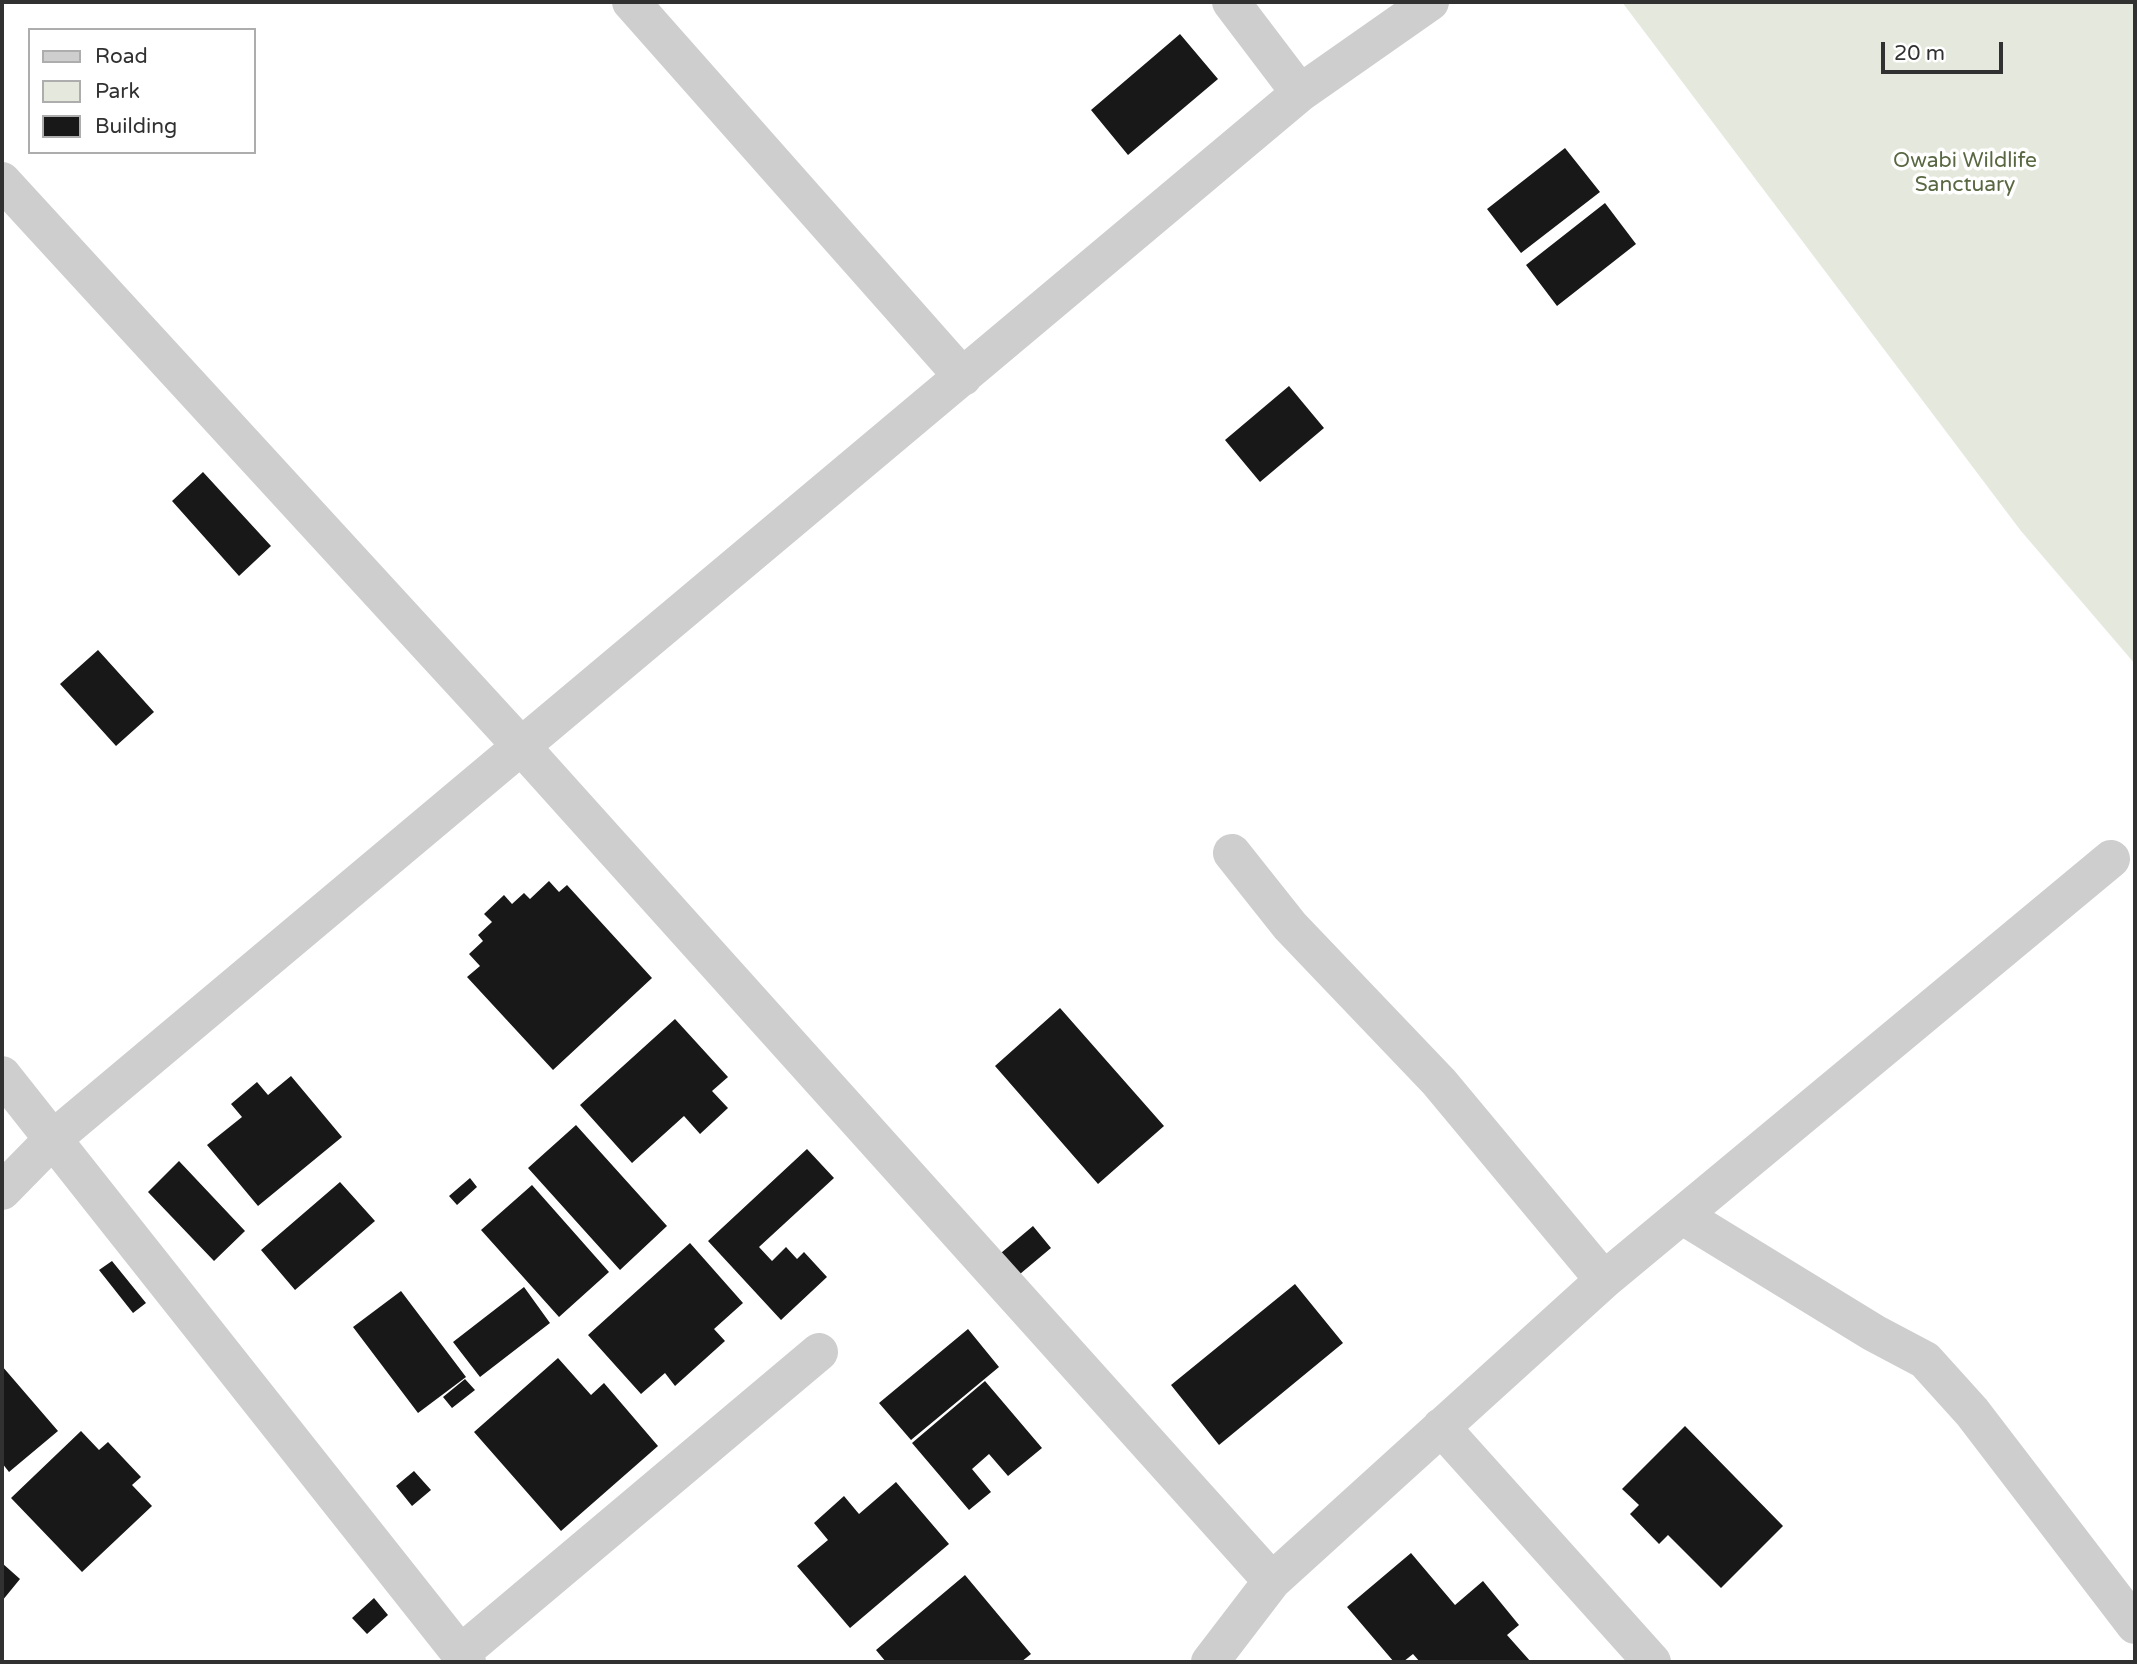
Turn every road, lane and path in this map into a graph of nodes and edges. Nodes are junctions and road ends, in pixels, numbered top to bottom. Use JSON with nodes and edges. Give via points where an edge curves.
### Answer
{"nodes":[{"id":1,"x":631,"y":2,"type":"edge"},
{"id":2,"x":1231,"y":2,"type":"edge"},
{"id":3,"x":1430,"y":2,"type":"edge"},
{"id":4,"x":1300,"y":93,"type":"junction"},
{"id":5,"x":2,"y":181,"type":"edge"},
{"id":6,"x":962,"y":377,"type":"junction"},
{"id":7,"x":522,"y":747,"type":"junction"},
{"id":8,"x":1232,"y":853,"type":"dead end"},
{"id":9,"x":2111,"y":859,"type":"dead end"},
{"id":10,"x":2,"y":1075,"type":"edge"},
{"id":11,"x":54,"y":1138,"type":"junction"},
{"id":12,"x":2,"y":1191,"type":"edge"},
{"id":13,"x":1683,"y":1216,"type":"junction"},
{"id":14,"x":1604,"y":1280,"type":"junction"},
{"id":15,"x":819,"y":1352,"type":"dead end"},
{"id":16,"x":1441,"y":1427,"type":"junction"},
{"id":17,"x":1272,"y":1581,"type":"junction"},
{"id":18,"x":2135,"y":1625,"type":"edge"},
{"id":19,"x":464,"y":1658,"type":"edge"},
{"id":20,"x":1210,"y":1662,"type":"edge"},
{"id":21,"x":1652,"y":1662,"type":"edge"}],
"edges":[{"from":1,"to":6,"type":"street"},
{"from":2,"to":4,"type":"street"},
{"from":3,"to":4,"type":"street"},
{"from":4,"to":6,"type":"street"},
{"from":5,"to":7,"type":"street"},
{"from":6,"to":7,"type":"street"},
{"from":7,"to":11,"type":"street"},
{"from":7,"to":17,"type":"street"},
{"from":8,"to":14,"type":"street","via":[[1290,926],[1439,1082]]},
{"from":9,"to":13,"type":"street"},
{"from":10,"to":11,"type":"street"},
{"from":11,"to":12,"type":"street"},
{"from":11,"to":19,"type":"street"},
{"from":13,"to":14,"type":"street"},
{"from":13,"to":18,"type":"street","via":[[1925,1360],[1972,1412]]},
{"from":14,"to":16,"type":"street"},
{"from":15,"to":19,"type":"street"},
{"from":16,"to":17,"type":"street"},
{"from":16,"to":21,"type":"street"},
{"from":17,"to":20,"type":"street"}]}
